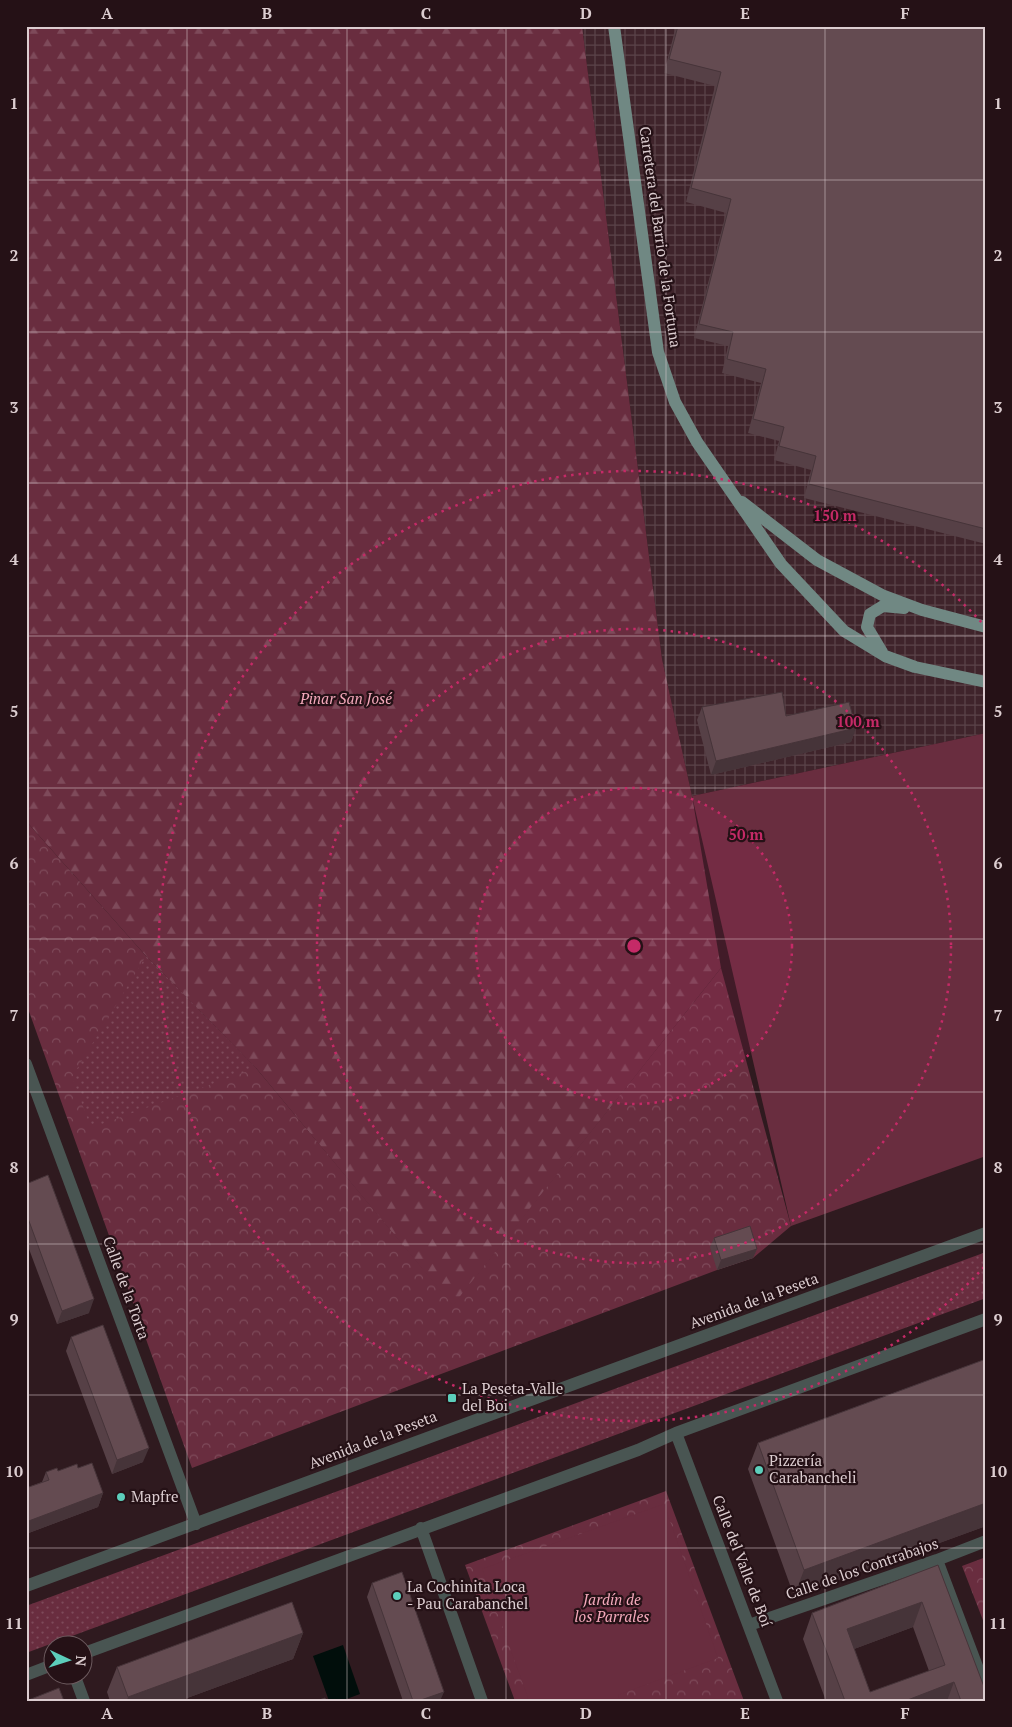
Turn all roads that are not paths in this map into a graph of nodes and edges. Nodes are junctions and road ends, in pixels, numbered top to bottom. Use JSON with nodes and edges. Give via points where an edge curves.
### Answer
{"nodes":[{"id":1,"x":614,"y":26,"type":"edge"},
{"id":2,"x":732,"y":495,"type":"junction"},
{"id":3,"x":922,"y":610,"type":"junction"},
{"id":4,"x":986,"y":627,"type":"edge"},
{"id":5,"x":885,"y":656,"type":"junction"},
{"id":6,"x":986,"y":682,"type":"edge"},
{"id":7,"x":26,"y":1064,"type":"edge"},
{"id":8,"x":29,"y":1080,"type":"edge"},
{"id":9,"x":986,"y":1233,"type":"edge"},
{"id":10,"x":986,"y":1319,"type":"edge"},
{"id":11,"x":676,"y":1433,"type":"junction"},
{"id":12,"x":196,"y":1524,"type":"junction"},
{"id":13,"x":421,"y":1528,"type":"junction"},
{"id":14,"x":986,"y":1542,"type":"edge"},
{"id":15,"x":937,"y":1560,"type":"junction"},
{"id":16,"x":26,"y":1586,"type":"edge"},
{"id":17,"x":749,"y":1625,"type":"junction"},
{"id":18,"x":92,"y":1650,"type":"edge"},
{"id":19,"x":42,"y":1669,"type":"edge"},
{"id":20,"x":26,"y":1675,"type":"edge"},
{"id":21,"x":78,"y":1684,"type":"edge"},
{"id":22,"x":986,"y":1690,"type":"edge"},
{"id":23,"x":84,"y":1701,"type":"edge"},
{"id":24,"x":482,"y":1701,"type":"edge"},
{"id":25,"x":777,"y":1701,"type":"edge"}],
"edges":[{"from":1,"to":2,"type":"main road","name":"Carretera del Barrio de la Fortuna","via":[[658,352],[675,402]]},
{"from":2,"to":3,"type":"main road","name":"Carretera del Barrio de la Fortuna","via":[[817,560],[882,595]]},
{"from":2,"to":5,"type":"main road","name":"Carretera del Barrio de la Fortuna","via":[[782,564],[844,631]]},
{"from":3,"to":4,"type":"main road","name":"Carretera del Barrio de la Fortuna"},
{"from":3,"to":5,"type":"main road","name":"Carretera del Barrio de la Fortuna","via":[[883,606],[870,614],[867,627]]},
{"from":5,"to":6,"type":"main road","name":"Carretera del Barrio de la Fortuna","via":[[915,668]]},
{"from":7,"to":8,"type":"street","name":"Calle de la Torta"},
{"from":8,"to":12,"type":"street","name":"Calle de la Torta"},
{"from":9,"to":12,"type":"street","name":"Avenida de la Peseta"},
{"from":10,"to":11,"type":"street"},
{"from":11,"to":13,"type":"street","via":[[638,1450]]},
{"from":11,"to":17,"type":"street","name":"Calle del Valle de Boí"},
{"from":12,"to":16,"type":"street","name":"Avenida de la Peseta"},
{"from":13,"to":18,"type":"street"},
{"from":13,"to":24,"type":"street"},
{"from":14,"to":15,"type":"street","name":"Calle de los Contrabajos"},
{"from":15,"to":17,"type":"street","name":"Calle de los Contrabajos"},
{"from":15,"to":22,"type":"street"},
{"from":17,"to":25,"type":"street","name":"Calle del Valle de Boí"},
{"from":19,"to":20,"type":"street"},
{"from":21,"to":23,"type":"street"}]}
